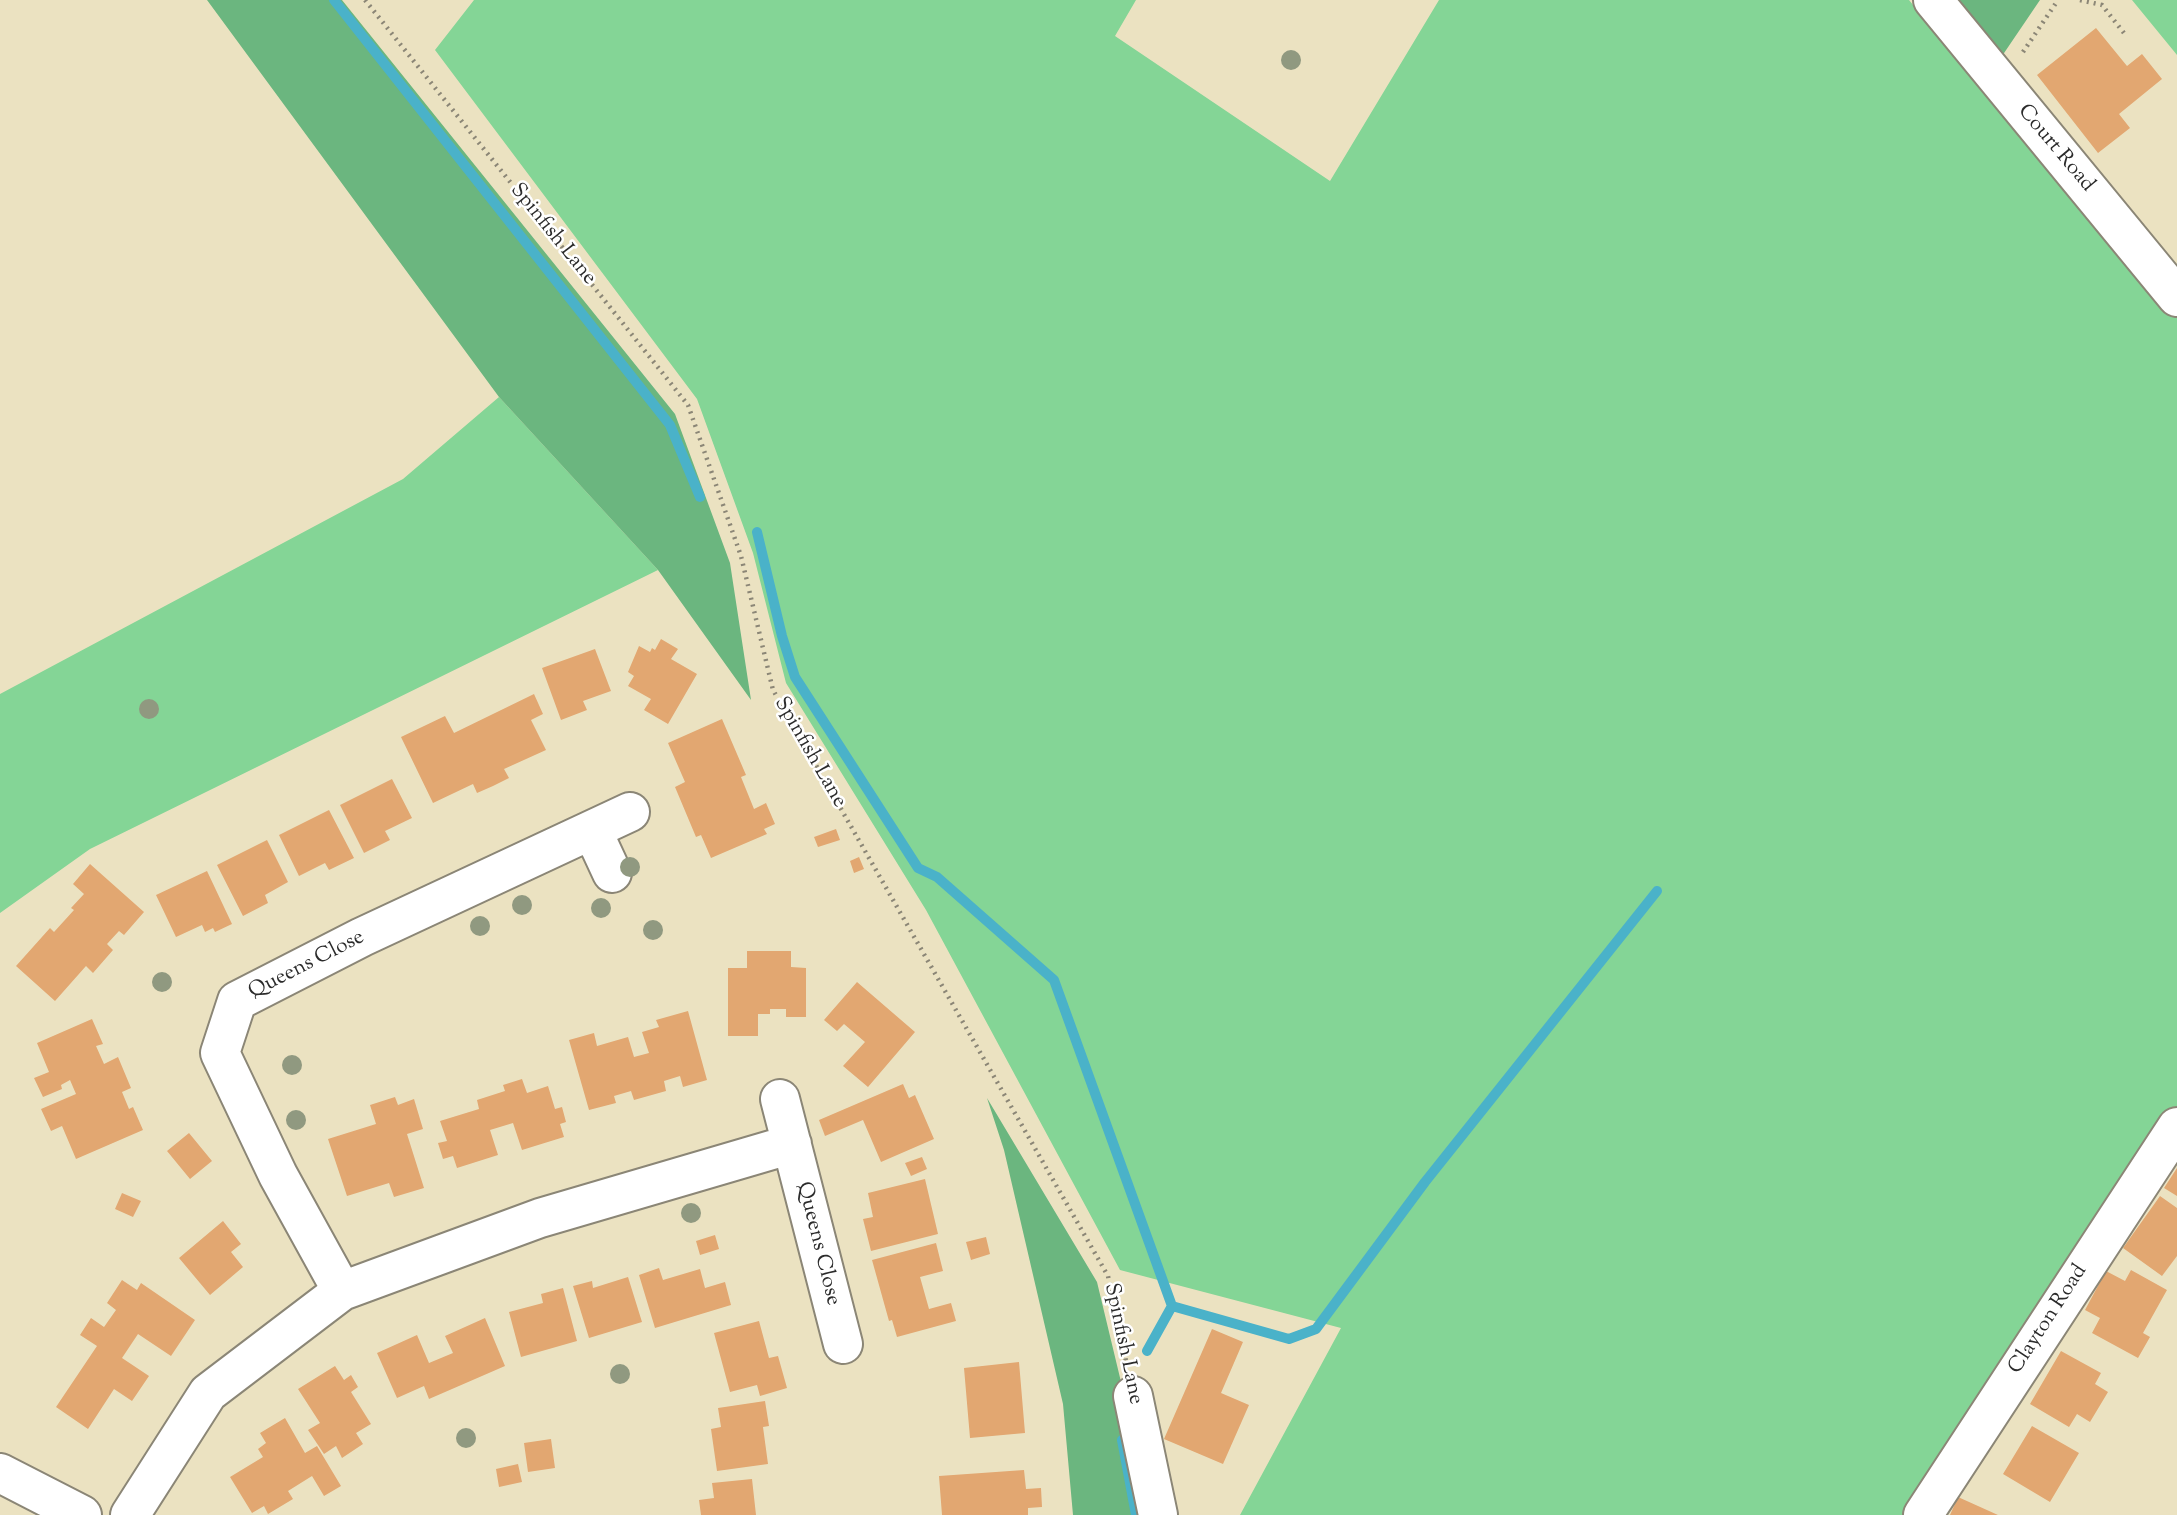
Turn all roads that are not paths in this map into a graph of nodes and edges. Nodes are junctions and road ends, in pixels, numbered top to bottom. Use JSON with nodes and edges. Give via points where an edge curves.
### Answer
{"nodes":[{"id":1,"x":1933,"y":0,"type":"edge"},
{"id":2,"x":2177,"y":298,"type":"edge"},
{"id":3,"x":630,"y":812,"type":"dead end"},
{"id":4,"x":592,"y":830,"type":"junction"},
{"id":5,"x":612,"y":873,"type":"dead end"},
{"id":6,"x":780,"y":1100,"type":"dead end"},
{"id":7,"x":2177,"y":1127,"type":"edge"},
{"id":8,"x":792,"y":1144,"type":"junction"},
{"id":9,"x":342,"y":1292,"type":"junction"},
{"id":10,"x":843,"y":1344,"type":"dead end"},
{"id":11,"x":1133,"y":1396,"type":"road end"},
{"id":12,"x":0,"y":1473,"type":"edge"},
{"id":13,"x":82,"y":1515,"type":"edge"},
{"id":14,"x":130,"y":1515,"type":"edge"},
{"id":15,"x":1158,"y":1515,"type":"edge"},
{"id":16,"x":1923,"y":1515,"type":"edge"}],
"edges":[{"from":1,"to":2,"type":"street","name":"Court Road"},
{"from":3,"to":4,"type":"street","name":"Queens Close"},
{"from":4,"to":5,"type":"street"},
{"from":4,"to":9,"type":"street","name":"Queens Close","via":[[237,1001],[220,1053],[278,1175]]},
{"from":6,"to":8,"type":"street","name":"Queens Close"},
{"from":7,"to":16,"type":"street","name":"Clayton Road"},
{"from":8,"to":9,"type":"street","via":[[540,1219]]},
{"from":8,"to":10,"type":"street","name":"Queens Close"},
{"from":9,"to":14,"type":"street","via":[[208,1393]]},
{"from":11,"to":15,"type":"street","name":"Spinfish Lane"},
{"from":12,"to":13,"type":"street"}]}
